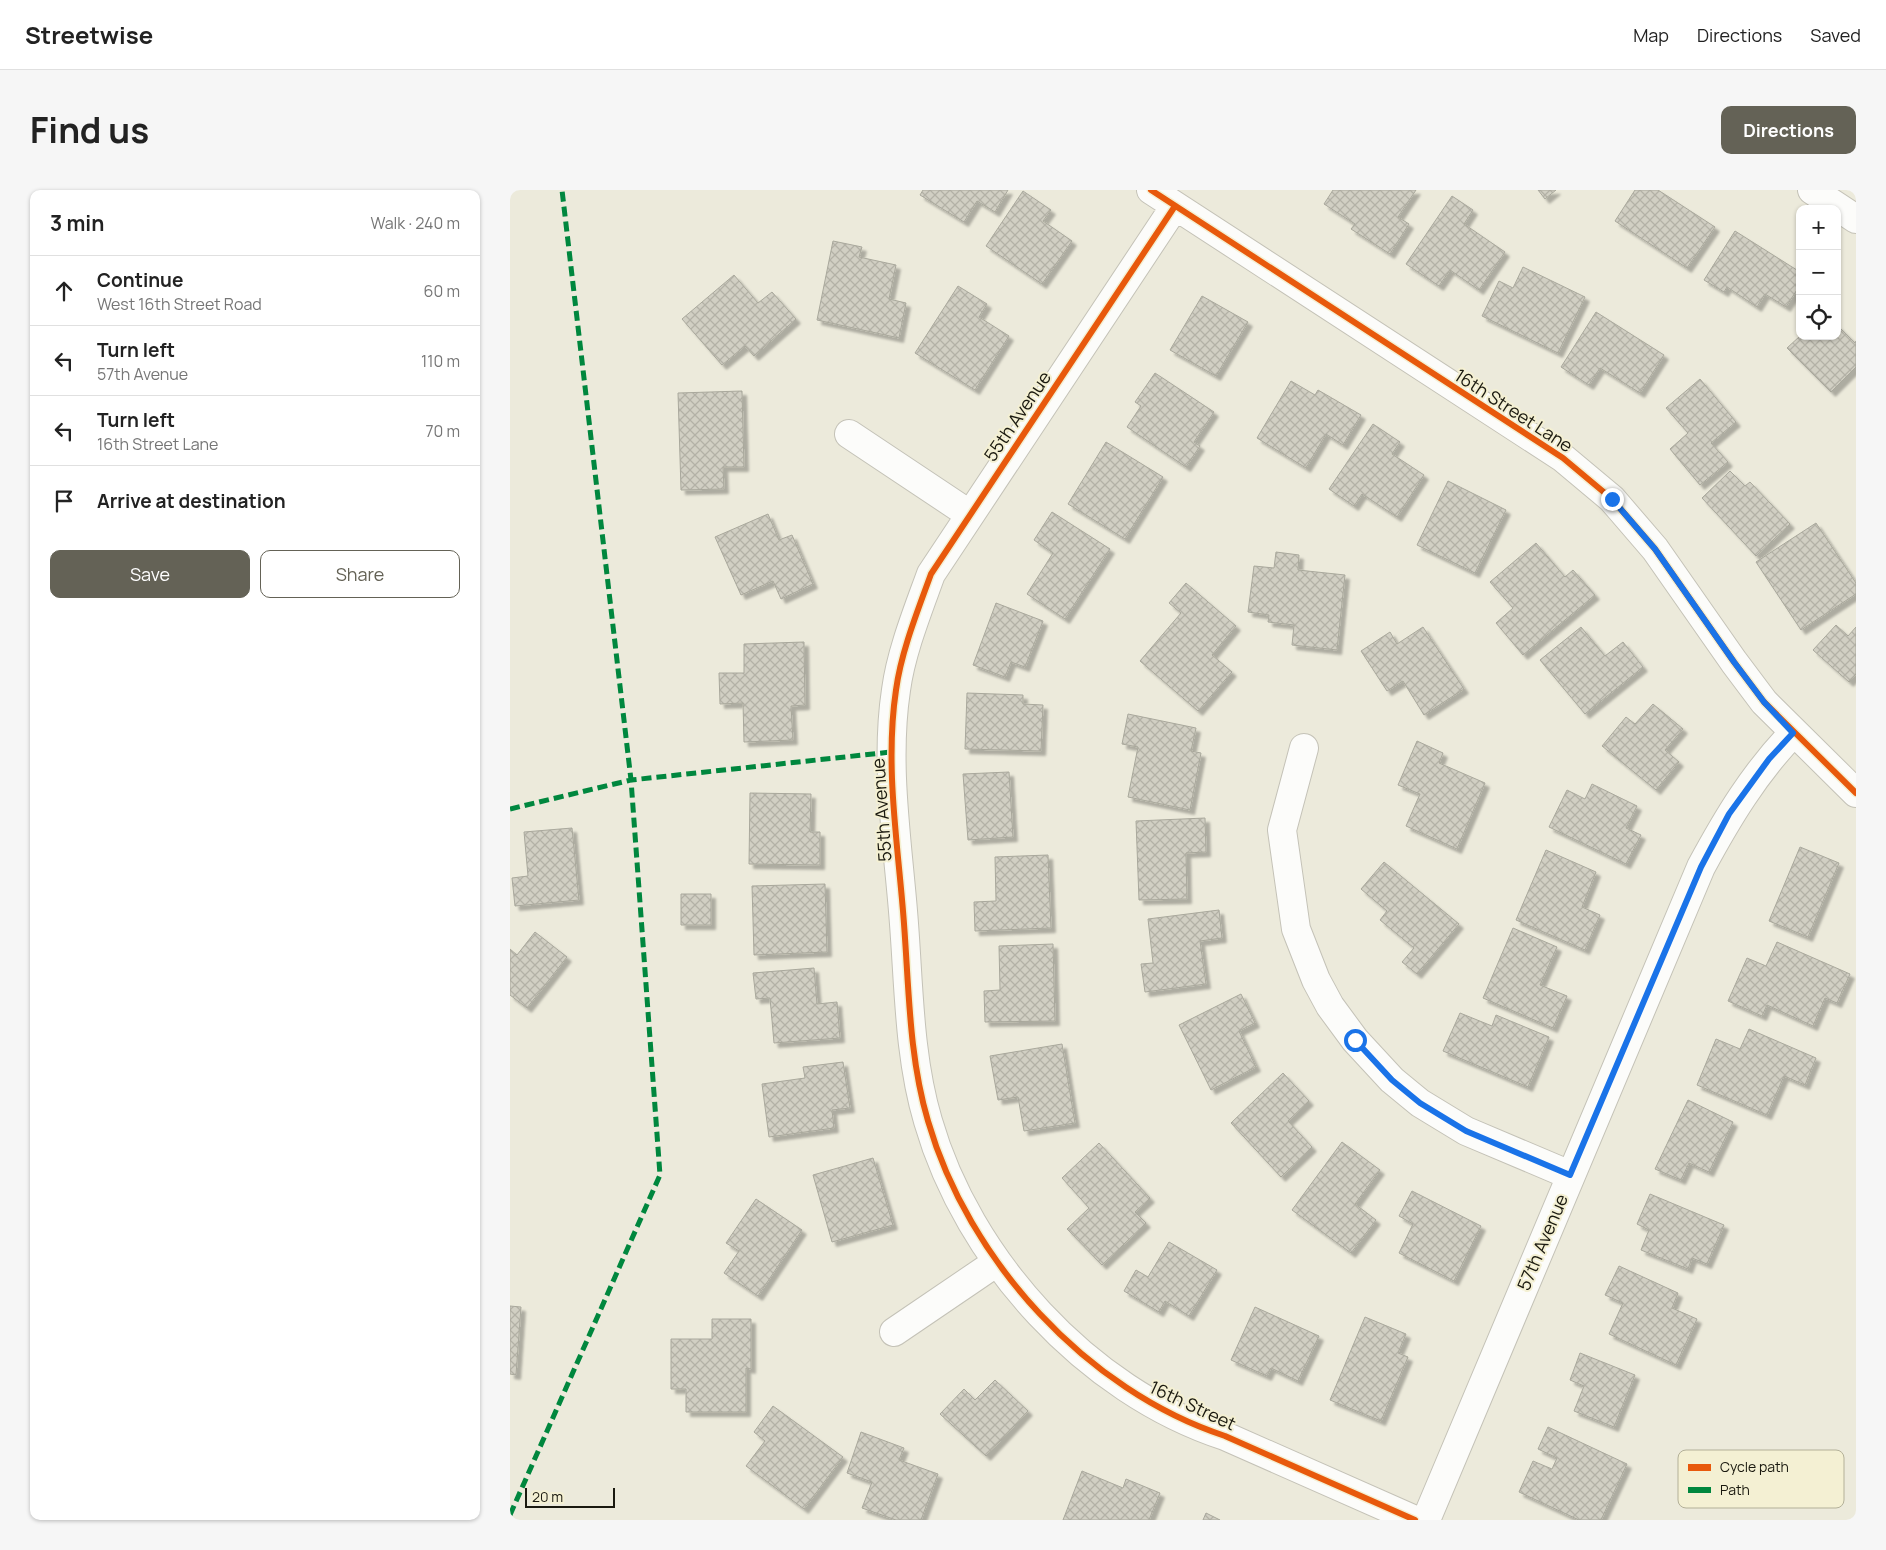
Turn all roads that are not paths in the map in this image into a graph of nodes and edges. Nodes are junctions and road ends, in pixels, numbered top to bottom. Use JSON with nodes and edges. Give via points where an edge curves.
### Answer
{"nodes":[{"id":1,"x":1151,"y":190,"type":"edge"},
{"id":2,"x":1812,"y":190,"type":"edge"},
{"id":3,"x":1175,"y":206,"type":"junction"},
{"id":4,"x":1856,"y":219,"type":"edge"},
{"id":5,"x":849,"y":434,"type":"dead end"},
{"id":6,"x":969,"y":514,"type":"junction"},
{"id":7,"x":1793,"y":733,"type":"junction"},
{"id":8,"x":1304,"y":748,"type":"dead end"},
{"id":9,"x":1856,"y":793,"type":"edge"},
{"id":10,"x":1570,"y":1175,"type":"junction"},
{"id":11,"x":997,"y":1262,"type":"junction"},
{"id":12,"x":894,"y":1332,"type":"dead end"},
{"id":13,"x":1415,"y":1520,"type":"edge"},
{"id":14,"x":1426,"y":1520,"type":"edge"}],
"edges":[{"from":1,"to":3,"type":"street","name":"16th Street Lane"},
{"from":2,"to":4,"type":"street"},
{"from":3,"to":6,"type":"street","name":"55th Avenue"},
{"from":3,"to":7,"type":"street","name":"16th Street Lane","via":[[1562,458],[1612,499],[1655,549],[1758,694]]},
{"from":5,"to":6,"type":"street"},
{"from":6,"to":11,"type":"street","name":"55th Avenue","via":[[931,574],[913,625],[896,688],[891,752],[915,1063],[928,1122],[957,1198]]},
{"from":7,"to":9,"type":"street","name":"16th Street Lane"},
{"from":7,"to":10,"type":"street","name":"57th Avenue","via":[[1769,759],[1729,814],[1701,867]]},
{"from":8,"to":10,"type":"street","via":[[1282,830],[1296,929],[1330,1006],[1355,1040],[1392,1080],[1420,1103],[1466,1131]]},
{"from":10,"to":14,"type":"street","name":"57th Avenue"},
{"from":11,"to":12,"type":"street"},
{"from":11,"to":13,"type":"street","name":"16th Street","via":[[1063,1340],[1141,1397],[1207,1430]]}]}
